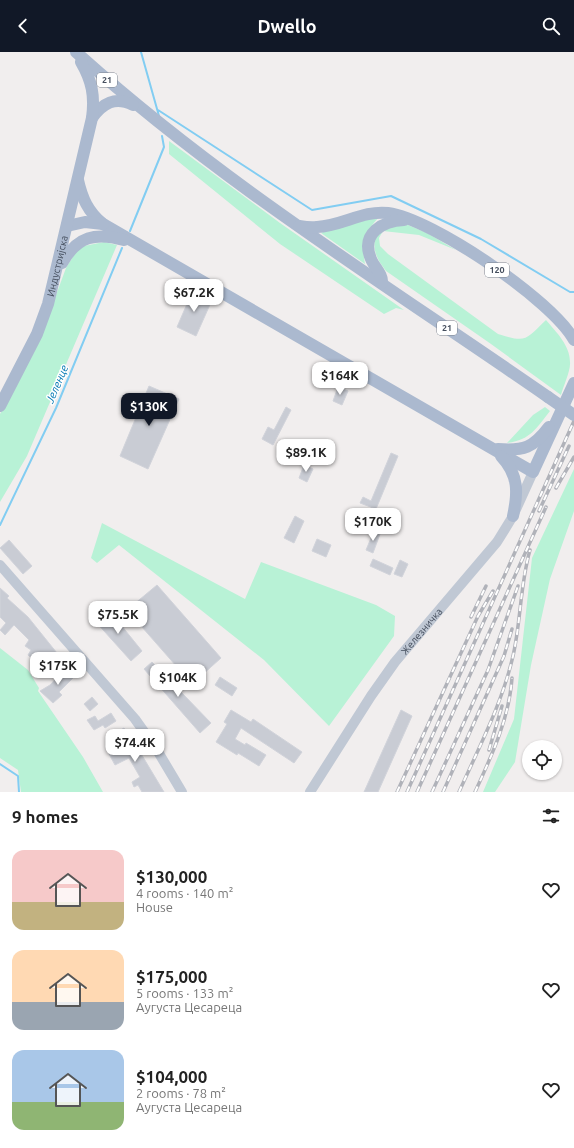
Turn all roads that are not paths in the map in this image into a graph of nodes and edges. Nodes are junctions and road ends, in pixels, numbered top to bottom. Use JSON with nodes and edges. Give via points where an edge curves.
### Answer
{"nodes":[{"id":1,"x":75,"y":52,"type":"edge"},
{"id":2,"x":138,"y":107,"type":"junction"},
{"id":3,"x":92,"y":118,"type":"junction"},
{"id":4,"x":78,"y":180,"type":"junction"},
{"id":5,"x":407,"y":219,"type":"junction"},
{"id":6,"x":103,"y":224,"type":"junction"},
{"id":7,"x":298,"y":226,"type":"junction"},
{"id":8,"x":67,"y":227,"type":"junction"},
{"id":9,"x":97,"y":236,"type":"junction"},
{"id":10,"x":131,"y":241,"type":"junction"},
{"id":11,"x":57,"y":272,"type":"junction"},
{"id":12,"x":382,"y":283,"type":"junction"},
{"id":13,"x":574,"y":340,"type":"edge"},
{"id":14,"x":574,"y":383,"type":"edge"},
{"id":15,"x":566,"y":401,"type":"junction"},
{"id":16,"x":0,"y":406,"type":"edge"},
{"id":17,"x":574,"y":415,"type":"edge"},
{"id":18,"x":493,"y":449,"type":"junction"},
{"id":19,"x":533,"y":472,"type":"junction"},
{"id":20,"x":513,"y":516,"type":"junction"},
{"id":21,"x":0,"y":565,"type":"edge"},
{"id":22,"x":182,"y":792,"type":"edge"},
{"id":23,"x":310,"y":792,"type":"edge"}],
"edges":[{"from":1,"to":2,"type":"main road","number":"21"},
{"from":1,"to":3,"type":"main road","name":"Индустријска","via":[[88,73],[93,88]]},
{"from":2,"to":3,"type":"main road","via":[[123,101],[112,101],[100,107]]},
{"from":2,"to":7,"type":"main road","number":"21"},
{"from":3,"to":4,"type":"main road","name":"Индустријска"},
{"from":4,"to":6,"type":"main road","via":[[86,206]]},
{"from":4,"to":8,"type":"main road","name":"Индустријска"},
{"from":5,"to":7,"type":"main road","number":"120","via":[[379,213],[318,228]]},
{"from":5,"to":12,"type":"main road","via":[[383,224],[371,236],[370,256],[382,277]]},
{"from":5,"to":13,"type":"main road","number":"120","via":[[439,233],[495,268],[557,318]]},
{"from":6,"to":8,"type":"main road","via":[[85,222]]},
{"from":6,"to":10,"type":"main road"},
{"from":7,"to":12,"type":"main road","number":"21"},
{"from":8,"to":9,"type":"main road"},
{"from":8,"to":11,"type":"main road","name":"Индустријска"},
{"from":9,"to":10,"type":"main road"},
{"from":9,"to":11,"type":"main road","via":[[86,239],[74,247]]},
{"from":10,"to":18,"type":"main road"},
{"from":11,"to":16,"type":"main road","name":"Индустријска","via":[[41,325]]},
{"from":12,"to":17,"type":"main road","number":"21","bridge":true},
{"from":14,"to":15,"type":"main road"},
{"from":15,"to":18,"type":"main road","via":[[542,437],[534,444],[517,450]]},
{"from":15,"to":19,"type":"main road"},
{"from":18,"to":19,"type":"main road"},
{"from":18,"to":20,"type":"main road","via":[[508,464],[516,481],[517,496]]},
{"from":19,"to":20,"type":"street","name":"Железничка"},
{"from":20,"to":23,"type":"street","name":"Железничка","via":[[497,542],[390,669]]},
{"from":21,"to":22,"type":"street","via":[[135,719]]}]}
